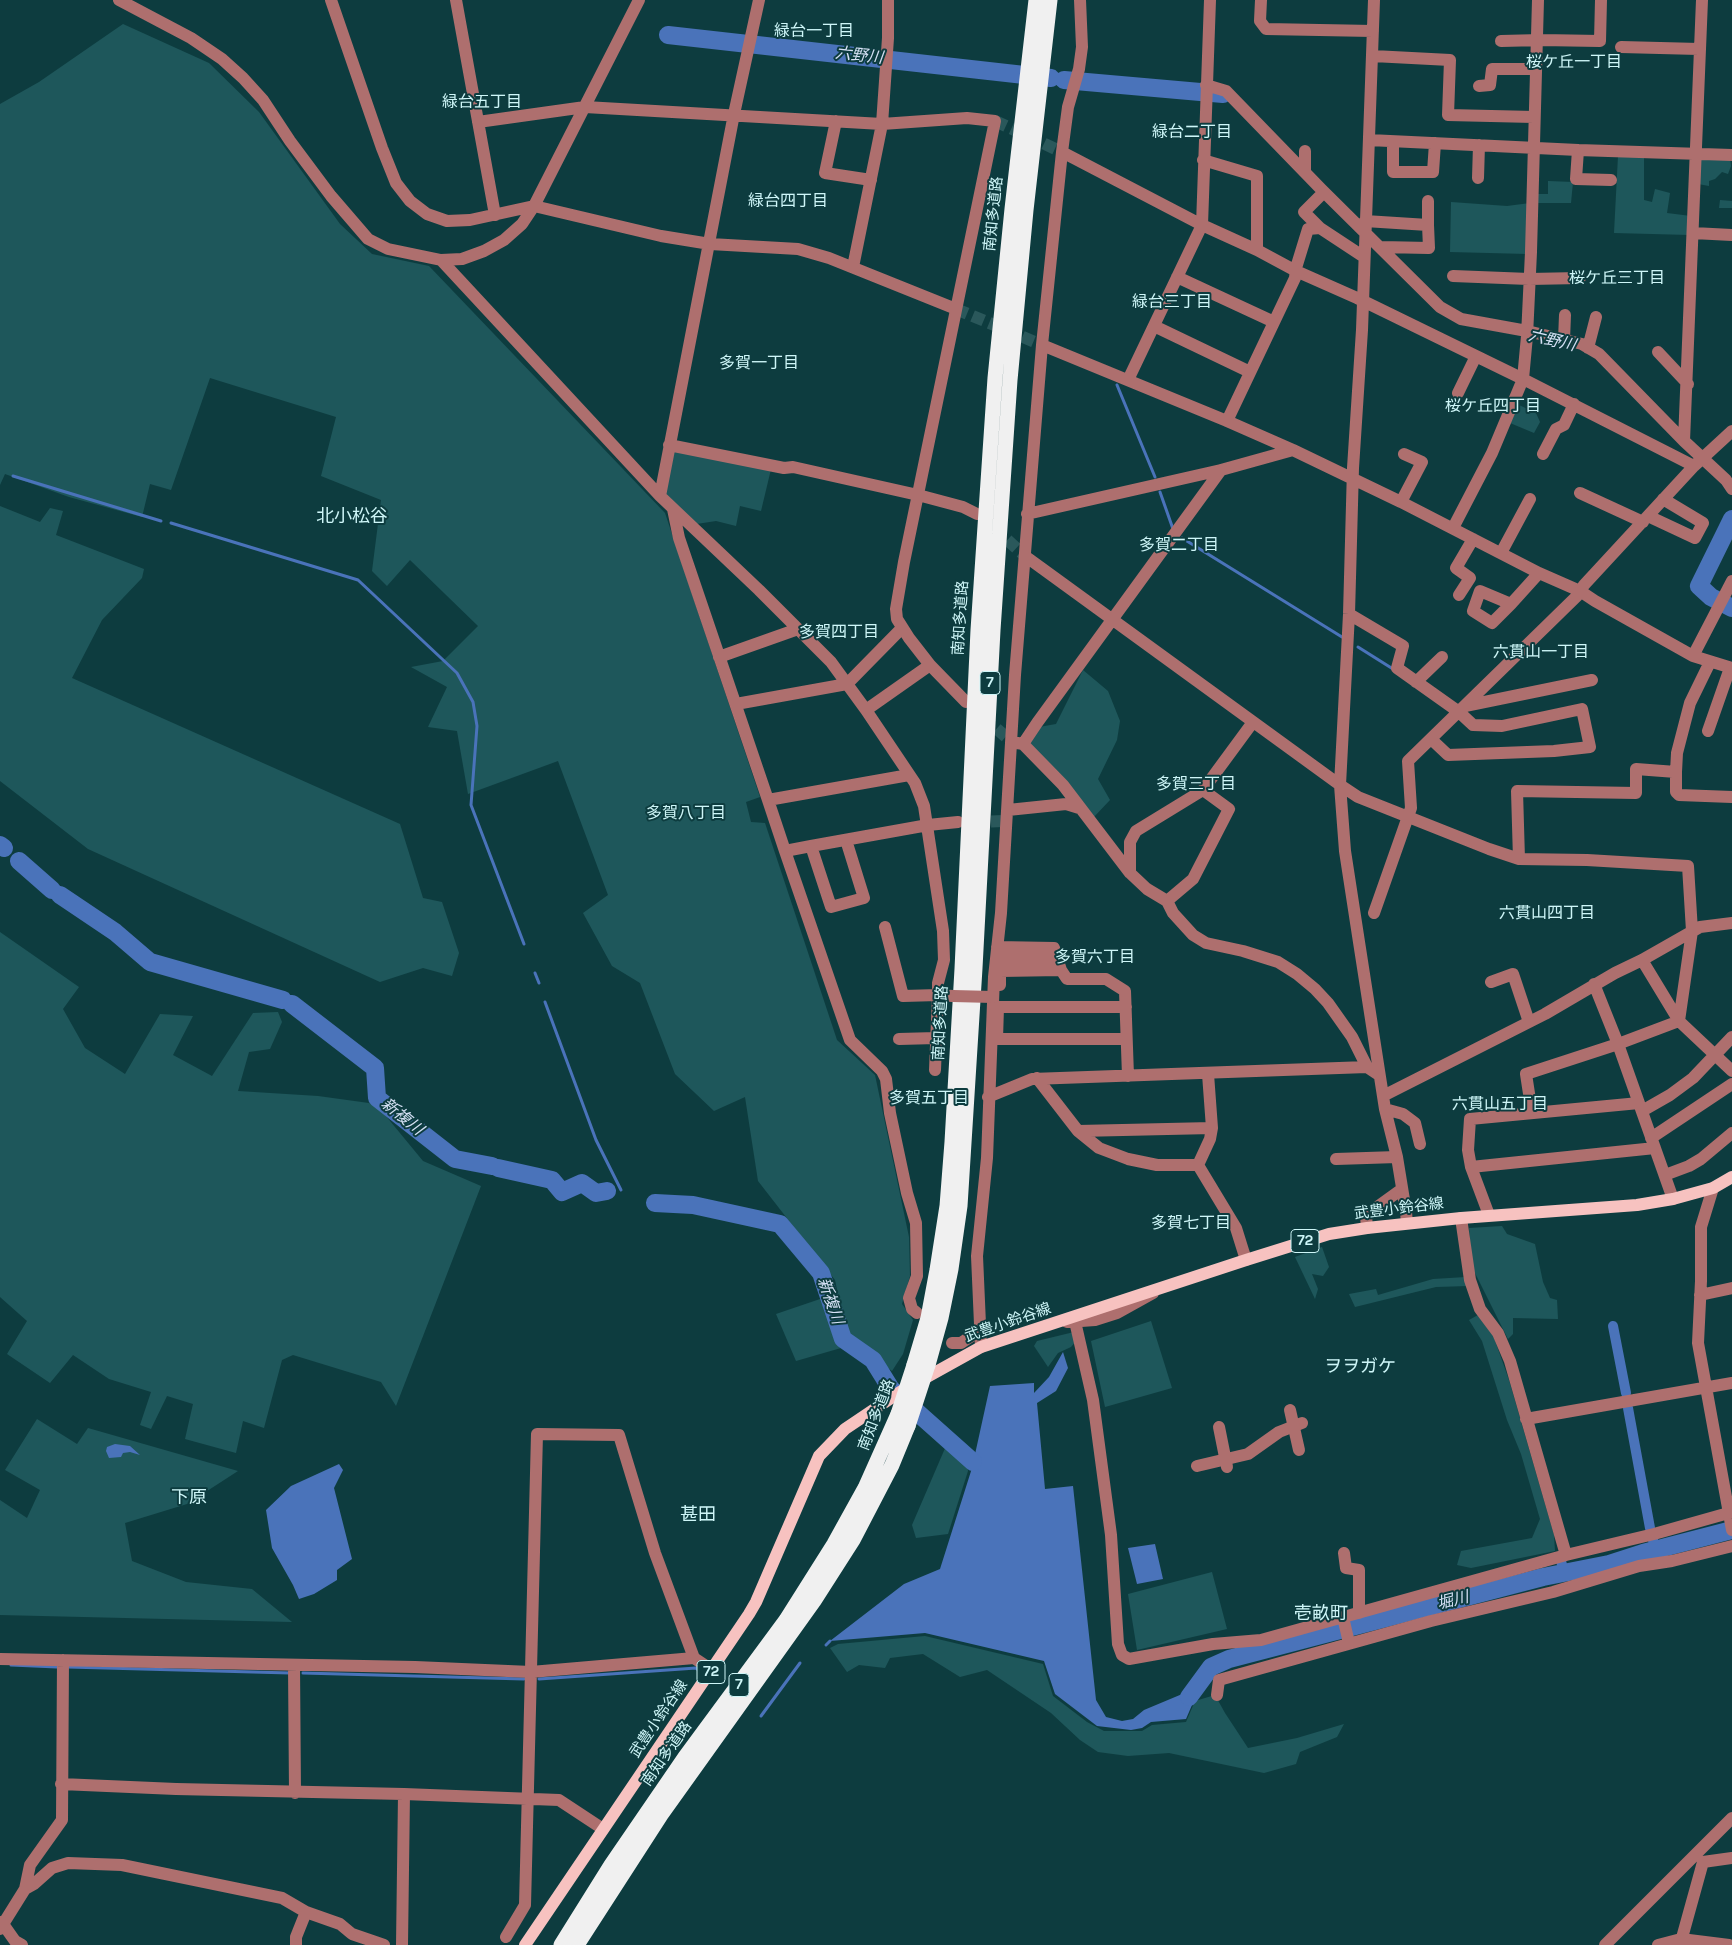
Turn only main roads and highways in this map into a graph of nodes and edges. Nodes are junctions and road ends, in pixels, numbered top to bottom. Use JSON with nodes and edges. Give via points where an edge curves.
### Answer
{"nodes":[{"id":1,"x":1036,"y":0,"type":"edge"},
{"id":2,"x":1050,"y":0,"type":"edge"},
{"id":3,"x":1732,"y":1177,"type":"edge"},
{"id":4,"x":921,"y":1365,"type":"junction"},
{"id":5,"x":525,"y":1945,"type":"edge"},
{"id":6,"x":561,"y":1945,"type":"edge"},
{"id":7,"x":577,"y":1945,"type":"edge"}],
"edges":[{"from":1,"to":4,"type":"highway","name":"南知多道路","number":"7","via":[[995,387],[978,630],[952,1142],[936,1280]]},
{"from":2,"to":4,"type":"highway","name":"南知多道路","number":"7","via":[[1010,380],[960,1206],[941,1318]]},
{"from":3,"to":5,"type":"main road","name":"武豊小鈴谷線","number":"72","via":[[1713,1188],[1637,1205],[1406,1223],[1329,1234],[981,1347],[900,1392],[845,1430],[819,1456],[756,1602]]},
{"from":4,"to":6,"type":"highway","name":"南知多道路","number":"7","bridge":true,"via":[[865,1488],[834,1544],[786,1620],[611,1864]]},
{"from":4,"to":7,"type":"highway","name":"南知多道路","number":"7","bridge":true,"via":[[908,1426],[892,1465],[853,1540],[814,1601],[661,1815]]}]}
